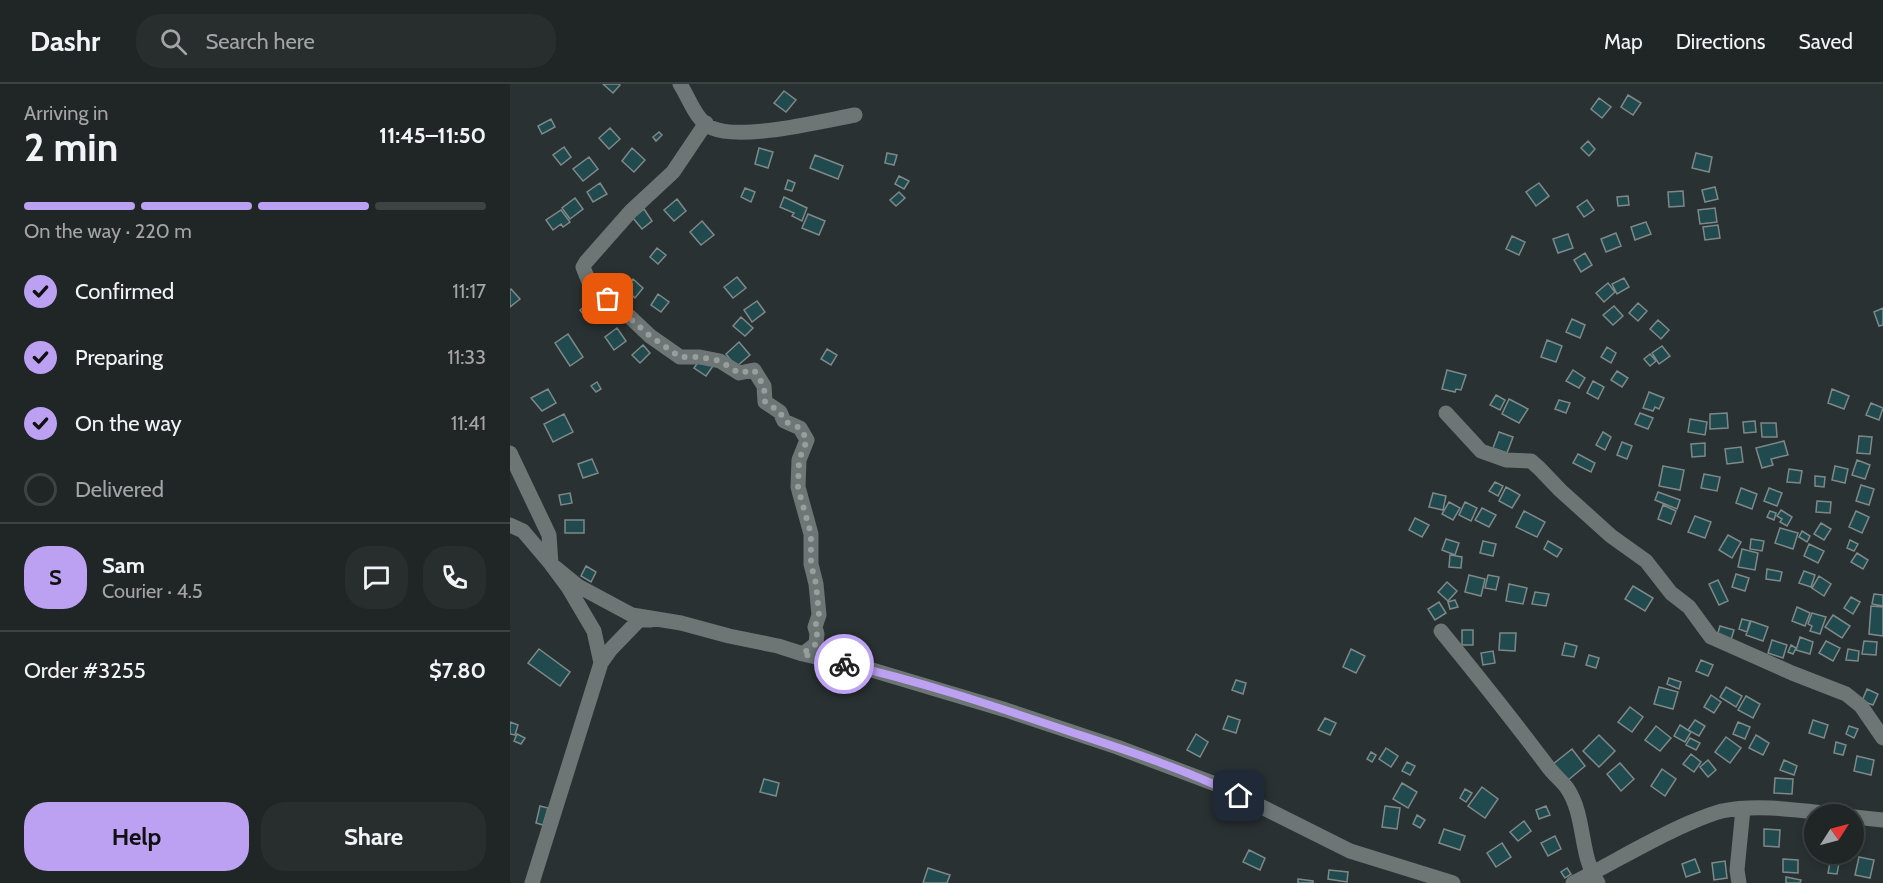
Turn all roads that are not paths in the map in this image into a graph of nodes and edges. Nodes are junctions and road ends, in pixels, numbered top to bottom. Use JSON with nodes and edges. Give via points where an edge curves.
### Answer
{"nodes":[{"id":1,"x":680,"y":84,"type":"edge"},
{"id":2,"x":855,"y":115,"type":"dead end"},
{"id":3,"x":706,"y":123,"type":"junction"},
{"id":4,"x":1446,"y":413,"type":"dead end"},
{"id":5,"x":510,"y":453,"type":"edge"},
{"id":6,"x":510,"y":525,"type":"edge"},
{"id":7,"x":550,"y":564,"type":"junction"},
{"id":8,"x":657,"y":619,"type":"junction"},
{"id":9,"x":1441,"y":631,"type":"dead end"},
{"id":10,"x":802,"y":654,"type":"junction"},
{"id":11,"x":601,"y":663,"type":"junction"},
{"id":12,"x":1883,"y":738,"type":"edge"},
{"id":13,"x":1743,"y":809,"type":"junction"},
{"id":14,"x":1804,"y":811,"type":"edge"},
{"id":15,"x":1864,"y":818,"type":"edge"},
{"id":16,"x":1883,"y":820,"type":"edge"},
{"id":17,"x":1595,"y":878,"type":"edge"},
{"id":18,"x":532,"y":883,"type":"edge"},
{"id":19,"x":1453,"y":883,"type":"edge"},
{"id":20,"x":1573,"y":883,"type":"edge"},
{"id":21,"x":1739,"y":883,"type":"edge"}],
"edges":[{"from":1,"to":3,"type":"street"},
{"from":2,"to":3,"type":"street","via":[[742,133],[712,128]]},
{"from":3,"to":10,"type":"street","via":[[673,172],[631,211],[583,267],[591,287],[680,357],[720,361],[739,373],[754,370],[764,386],[765,402],[780,412],[784,421],[800,428],[807,440],[799,460],[798,488],[811,534],[819,615],[816,644]]},
{"from":4,"to":12,"type":"street","via":[[1481,451],[1506,460],[1531,461],[1611,536],[1646,561],[1668,590],[1689,607],[1710,637],[1846,694],[1861,706]]},
{"from":5,"to":7,"type":"street","via":[[549,535]]},
{"from":6,"to":7,"type":"street","via":[[523,531]]},
{"from":7,"to":8,"type":"street","via":[[578,586],[632,615]]},
{"from":7,"to":11,"type":"street","via":[[594,631]]},
{"from":8,"to":10,"type":"street"},
{"from":8,"to":11,"type":"street","via":[[639,620]]},
{"from":9,"to":17,"type":"street","via":[[1567,789]]},
{"from":10,"to":19,"type":"street","via":[[934,688],[1118,747],[1218,785],[1350,851]]},
{"from":11,"to":18,"type":"street"},
{"from":13,"to":14,"type":"street"},
{"from":13,"to":17,"type":"street","via":[[1708,815],[1662,834]]},
{"from":13,"to":21,"type":"street"},
{"from":15,"to":16,"type":"street"},
{"from":17,"to":20,"type":"street"}]}
